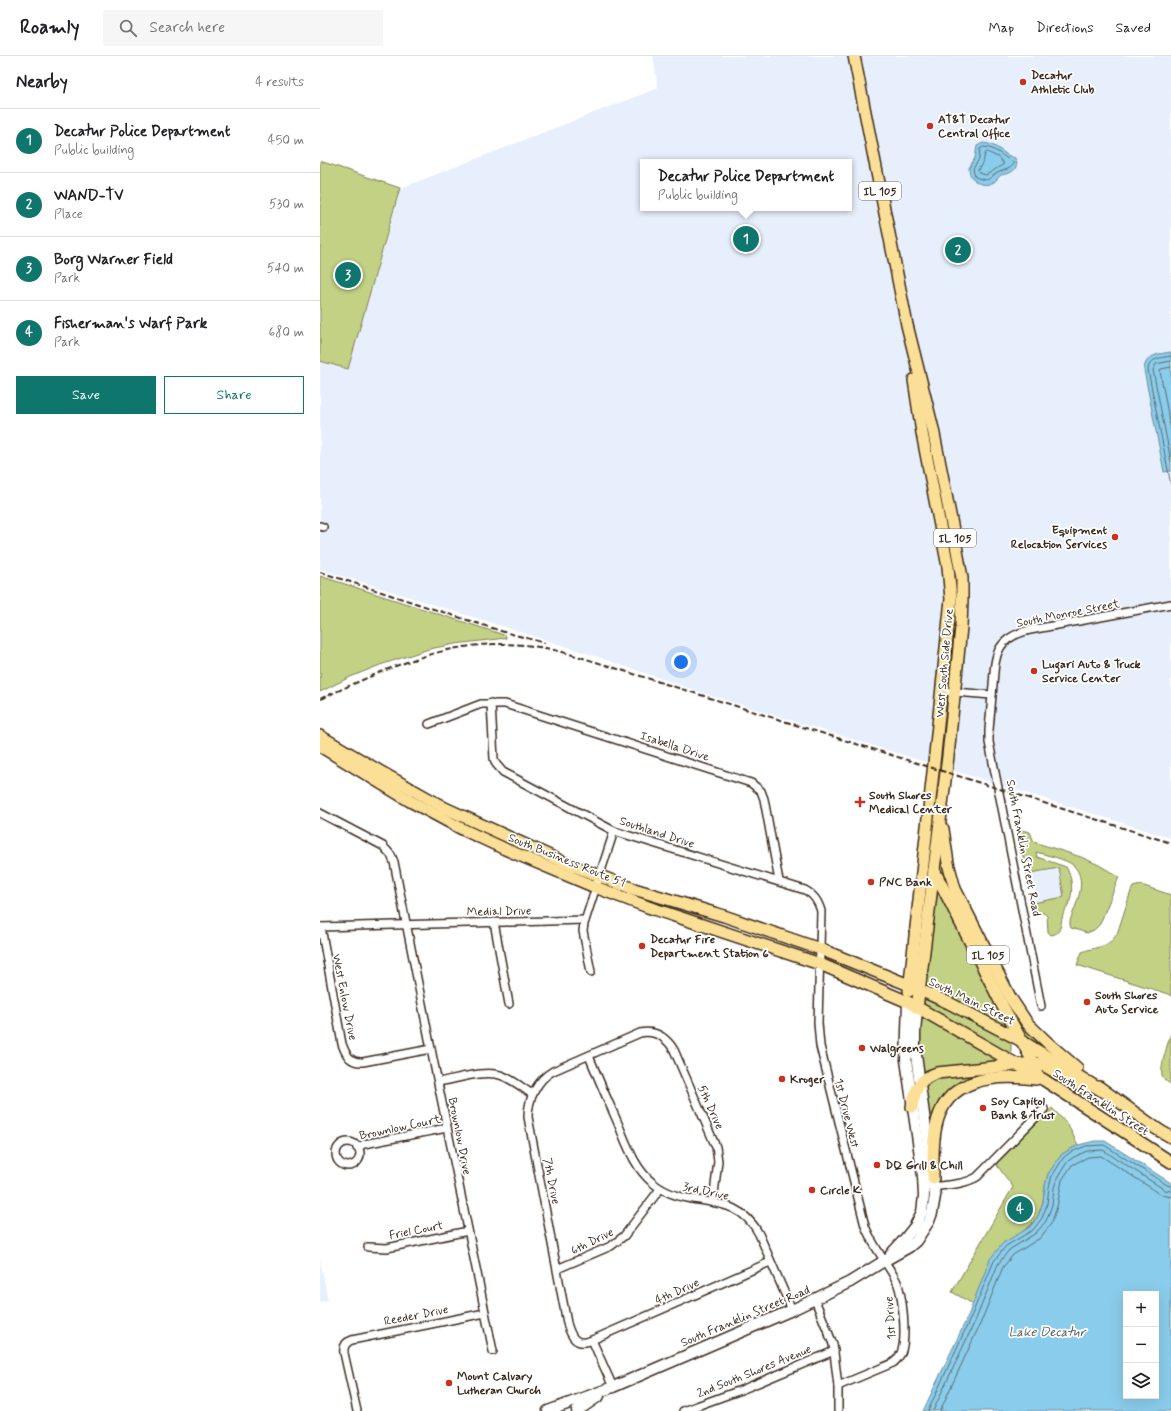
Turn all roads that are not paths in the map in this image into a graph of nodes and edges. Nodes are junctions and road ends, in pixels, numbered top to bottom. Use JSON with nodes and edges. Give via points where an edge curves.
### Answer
{"nodes":[{"id":1,"x":854,"y":56,"type":"edge"},
{"id":2,"x":906,"y":325,"type":"junction"},
{"id":3,"x":1171,"y":604,"type":"edge"},
{"id":4,"x":942,"y":691,"type":"junction"},
{"id":5,"x":954,"y":692,"type":"junction"},
{"id":6,"x":992,"y":695,"type":"junction"},
{"id":7,"x":491,"y":703,"type":"junction"},
{"id":8,"x":429,"y":724,"type":"dead end"},
{"id":9,"x":320,"y":736,"type":"edge"},
{"id":10,"x":320,"y":746,"type":"edge"},
{"id":11,"x":944,"y":783,"type":"junction"},
{"id":12,"x":320,"y":813,"type":"edge"},
{"id":13,"x":614,"y":831,"type":"junction"},
{"id":14,"x":925,"y":835,"type":"junction"},
{"id":15,"x":934,"y":870,"type":"junction"},
{"id":16,"x":600,"y":876,"type":"junction"},
{"id":17,"x":779,"y":881,"type":"junction"},
{"id":18,"x":596,"y":887,"type":"junction"},
{"id":19,"x":585,"y":920,"type":"junction"},
{"id":20,"x":494,"y":922,"type":"junction"},
{"id":21,"x":406,"y":924,"type":"junction"},
{"id":22,"x":321,"y":927,"type":"edge"},
{"id":23,"x":820,"y":949,"type":"junction"},
{"id":24,"x":820,"y":964,"type":"junction"},
{"id":25,"x":591,"y":972,"type":"dead end"},
{"id":26,"x":914,"y":988,"type":"junction"},
{"id":27,"x":510,"y":1004,"type":"dead end"},
{"id":28,"x":913,"y":1005,"type":"junction"},
{"id":29,"x":1042,"y":1006,"type":"dead end"},
{"id":30,"x":653,"y":1033,"type":"joint"},
{"id":31,"x":1020,"y":1040,"type":"junction"},
{"id":32,"x":431,"y":1049,"type":"junction"},
{"id":33,"x":589,"y":1056,"type":"junction"},
{"id":34,"x":1034,"y":1064,"type":"junction"},
{"id":35,"x":1017,"y":1065,"type":"junction"},
{"id":36,"x":1044,"y":1080,"type":"junction"},
{"id":37,"x":438,"y":1082,"type":"junction"},
{"id":38,"x":919,"y":1084,"type":"junction"},
{"id":39,"x":1104,"y":1092,"type":"junction"},
{"id":40,"x":532,"y":1094,"type":"junction"},
{"id":41,"x":912,"y":1107,"type":"junction"},
{"id":42,"x":1044,"y":1109,"type":"dead end"},
{"id":43,"x":447,"y":1128,"type":"junction"},
{"id":44,"x":1160,"y":1131,"type":"junction"},
{"id":45,"x":1171,"y":1137,"type":"edge"},
{"id":46,"x":357,"y":1148,"type":"dead end"},
{"id":47,"x":1171,"y":1162,"type":"edge"},
{"id":48,"x":931,"y":1184,"type":"junction"},
{"id":49,"x":660,"y":1189,"type":"junction"},
{"id":50,"x":713,"y":1202,"type":"junction"},
{"id":51,"x":468,"y":1231,"type":"junction"},
{"id":52,"x":368,"y":1247,"type":"dead end"},
{"id":53,"x":884,"y":1261,"type":"junction"},
{"id":54,"x":770,"y":1262,"type":"junction"},
{"id":55,"x":557,"y":1269,"type":"junction"},
{"id":56,"x":815,"y":1300,"type":"junction"},
{"id":57,"x":792,"y":1310,"type":"junction"},
{"id":58,"x":485,"y":1313,"type":"junction"},
{"id":59,"x":592,"y":1340,"type":"junction"},
{"id":60,"x":493,"y":1351,"type":"dead end"},
{"id":61,"x":834,"y":1351,"type":"junction"},
{"id":62,"x":838,"y":1386,"type":"junction"},
{"id":63,"x":613,"y":1387,"type":"junction"},
{"id":64,"x":573,"y":1401,"type":"junction"},
{"id":65,"x":357,"y":1411,"type":"edge"},
{"id":66,"x":548,"y":1411,"type":"edge"},
{"id":67,"x":577,"y":1411,"type":"edge"},
{"id":68,"x":683,"y":1411,"type":"edge"},
{"id":69,"x":838,"y":1411,"type":"edge"}],
"edges":[{"from":1,"to":2,"type":"main road","name":"West South Side Drive","number":"IL 105"},
{"from":2,"to":4,"type":"main road","name":"West South Side Drive","number":"IL 105","via":[[922,434],[950,582],[951,609]]},
{"from":2,"to":5,"type":"main road","name":"West South Side Drive","number":"IL 105","via":[[933,429],[962,578],[961,626]]},
{"from":3,"to":6,"type":"street","name":"South Monroe Street","via":[[1014,634],[1003,643],[996,656]]},
{"from":4,"to":5,"type":"street"},
{"from":4,"to":14,"type":"main road","name":"West South Side Drive","number":"IL 105"},
{"from":5,"to":6,"type":"street"},
{"from":5,"to":11,"type":"main road","name":"West South Side Drive","number":"IL 105"},
{"from":6,"to":29,"type":"street","name":"South Franklin Street Road","via":[[989,742]]},
{"from":7,"to":8,"type":"street","via":[[481,704]]},
{"from":7,"to":13,"type":"street","name":"Southland Drive","via":[[493,751],[499,768],[509,776]]},
{"from":7,"to":17,"type":"street","name":"Isabella Drive","via":[[512,706],[756,785],[764,799]]},
{"from":9,"to":16,"type":"main road","name":"South Business Route 51","via":[[445,808]]},
{"from":10,"to":18,"type":"main road","name":"South Business Route 51","via":[[410,801],[464,830]]},
{"from":11,"to":15,"type":"main road","name":"West South Side Drive"},
{"from":11,"to":39,"type":"main road","number":"IL 105","via":[[944,831],[953,882],[1010,998],[1027,1023]]},
{"from":12,"to":21,"type":"street","name":"Brownlow Drive","via":[[378,844],[392,855]]},
{"from":13,"to":16,"type":"street"},
{"from":13,"to":17,"type":"street","name":"Southland Drive"},
{"from":14,"to":15,"type":"main road","number":"IL 105"},
{"from":14,"to":26,"type":"main road","name":"West South Side Drive"},
{"from":15,"to":26,"type":"main road","name":"West South Side Drive"},
{"from":15,"to":31,"type":"main road","number":"IL 105"},
{"from":16,"to":18,"type":"street"},
{"from":16,"to":23,"type":"main road","name":"South Business Route 51"},
{"from":17,"to":23,"type":"street","name":"Southland Drive","via":[[809,892],[818,901],[821,911]]},
{"from":18,"to":19,"type":"street"},
{"from":18,"to":24,"type":"main road","name":"South Business Route 51","via":[[648,907]]},
{"from":19,"to":20,"type":"street","name":"Medial Drive"},
{"from":19,"to":25,"type":"street","via":[[584,931]]},
{"from":20,"to":21,"type":"street","name":"Medial Drive"},
{"from":20,"to":27,"type":"street"},
{"from":21,"to":22,"type":"street","name":"Medial Drive"},
{"from":21,"to":32,"type":"street","name":"Brownlow Drive"},
{"from":22,"to":32,"type":"street","name":"West Enlow Drive","via":[[346,1054],[352,1060],[363,1062]]},
{"from":23,"to":24,"type":"street","name":"Southland Drive"},
{"from":23,"to":26,"type":"main road","name":"South Main Street"},
{"from":24,"to":28,"type":"main road"},
{"from":24,"to":53,"type":"street","name":"1st Drive West","via":[[818,1023],[821,1054],[865,1226]]},
{"from":26,"to":28,"type":"main road","name":"West South Side Drive"},
{"from":26,"to":31,"type":"main road","name":"South Main Street"},
{"from":28,"to":35,"type":"main road"},
{"from":28,"to":38,"type":"street","name":"South Franklin Street Road"},
{"from":28,"to":41,"type":"street","name":"South Franklin Street Road","via":[[906,1060]]},
{"from":30,"to":33,"type":"street","name":"7th Drive","via":[[640,1033]]},
{"from":30,"to":50,"type":"street","name":"5th Drive","via":[[665,1038],[674,1050],[716,1147],[718,1161]]},
{"from":31,"to":34,"type":"main road","number":"IL 105"},
{"from":31,"to":39,"type":"main road","name":"South Main Street"},
{"from":32,"to":37,"type":"street","name":"Brownlow Drive"},
{"from":33,"to":40,"type":"street","name":"7th Drive","via":[[549,1073]]},
{"from":33,"to":49,"type":"street","name":"3rd Drive","via":[[633,1158],[646,1176]]},
{"from":34,"to":35,"type":"main road"},
{"from":34,"to":36,"type":"main road","number":"IL 105"},
{"from":34,"to":44,"type":"main road","via":[[1044,1065]]},
{"from":35,"to":36,"type":"main road","name":"South Franklin Street"},
{"from":35,"to":38,"type":"main road","via":[[937,1074],[927,1077]]},
{"from":36,"to":47,"type":"main road","name":"South Franklin Street","number":"IL 105"},
{"from":36,"to":48,"type":"main road","via":[[1013,1077],[987,1079],[969,1084],[954,1093],[942,1109],[936,1125]]},
{"from":37,"to":40,"type":"street","via":[[492,1074],[506,1078]]},
{"from":37,"to":43,"type":"street","name":"Brownlow Drive"},
{"from":38,"to":41,"type":"main road"},
{"from":38,"to":48,"type":"street","name":"South Franklin Street Road"},
{"from":39,"to":44,"type":"main road","number":"IL 105"},
{"from":40,"to":55,"type":"street","name":"7th Drive","via":[[528,1116]]},
{"from":41,"to":48,"type":"street","name":"South Franklin Street Road"},
{"from":42,"to":48,"type":"street","via":[[977,1177],[966,1182]]},
{"from":43,"to":46,"type":"street","name":"Brownlow Court","via":[[364,1144]]},
{"from":43,"to":51,"type":"street","name":"Brownlow Drive"},
{"from":44,"to":45,"type":"main road","number":"IL 105"},
{"from":48,"to":53,"type":"street","name":"South Franklin Street Road","via":[[915,1226]]},
{"from":49,"to":50,"type":"street","name":"3rd Drive","via":[[678,1197]]},
{"from":49,"to":55,"type":"street","name":"6th Drive","via":[[624,1236],[611,1246]]},
{"from":50,"to":54,"type":"street","name":"3rd Drive","via":[[733,1208],[752,1224]]},
{"from":51,"to":52,"type":"street","name":"Friel Court","via":[[387,1248]]},
{"from":51,"to":58,"type":"street","name":"Brownlow Drive"},
{"from":53,"to":56,"type":"street","name":"South Franklin Street Road"},
{"from":53,"to":62,"type":"street","name":"1st Drive","via":[[898,1283],[903,1308],[903,1344],[900,1355],[893,1363]]},
{"from":54,"to":57,"type":"street","name":"3rd Drive"},
{"from":54,"to":59,"type":"street","name":"4th Drive"},
{"from":55,"to":59,"type":"street","name":"7th Drive","via":[[567,1323],[573,1337],[578,1342]]},
{"from":56,"to":57,"type":"street","name":"South Franklin Street Road"},
{"from":56,"to":61,"type":"street"},
{"from":57,"to":63,"type":"street","name":"South Franklin Street Road"},
{"from":58,"to":60,"type":"street","name":"Brownlow Drive"},
{"from":58,"to":65,"type":"street","name":"Reeder Drive","via":[[352,1340],[346,1344],[344,1351]]},
{"from":59,"to":63,"type":"street"},
{"from":61,"to":62,"type":"street"},
{"from":61,"to":68,"type":"street","name":"2nd South Shores Avenue"},
{"from":62,"to":69,"type":"street"},
{"from":63,"to":64,"type":"street","name":"South Franklin Street Road"},
{"from":63,"to":67,"type":"street","name":"South Franklin Street Road"},
{"from":64,"to":66,"type":"street","name":"South Franklin Street Road"},
{"from":64,"to":67,"type":"street"}]}
